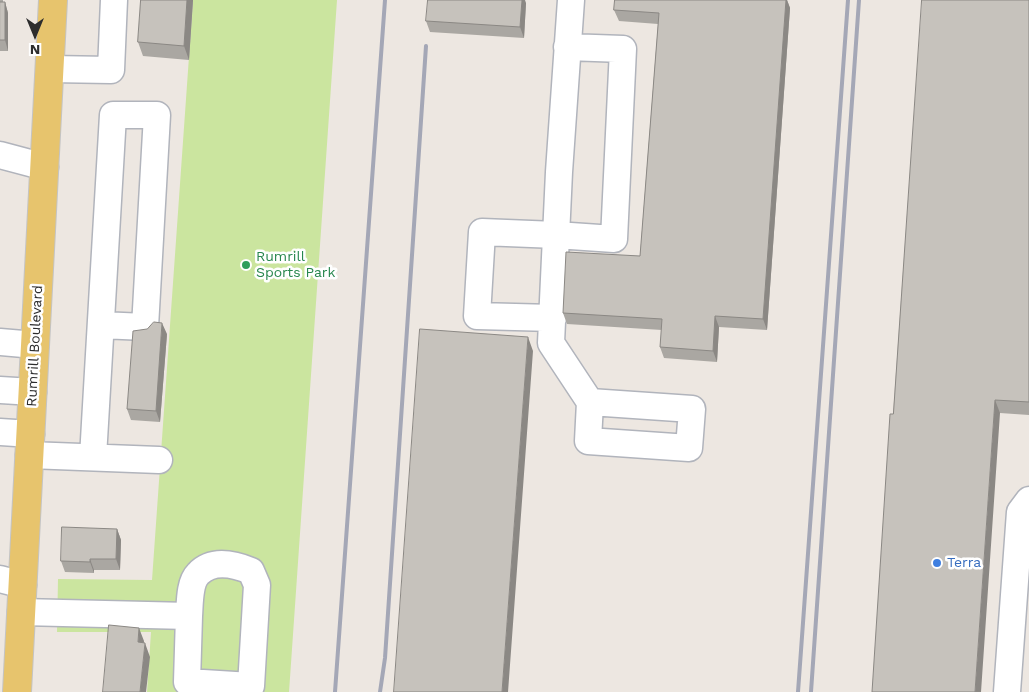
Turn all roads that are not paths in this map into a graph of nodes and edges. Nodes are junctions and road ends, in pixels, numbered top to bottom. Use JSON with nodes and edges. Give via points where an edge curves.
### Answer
{"nodes":[{"id":1,"x":53,"y":0,"type":"edge"},
{"id":2,"x":114,"y":0,"type":"edge"},
{"id":3,"x":571,"y":0,"type":"edge"},
{"id":4,"x":567,"y":47,"type":"junction"},
{"id":5,"x":50,"y":69,"type":"junction"},
{"id":6,"x":0,"y":155,"type":"edge"},
{"id":7,"x":45,"y":167,"type":"junction"},
{"id":8,"x":556,"y":235,"type":"junction"},
{"id":9,"x":552,"y":318,"type":"junction"},
{"id":10,"x":101,"y":325,"type":"junction"},
{"id":11,"x":0,"y":342,"type":"edge"},
{"id":12,"x":35,"y":345,"type":"junction"},
{"id":13,"x":0,"y":390,"type":"edge"},
{"id":14,"x":33,"y":392,"type":"junction"},
{"id":15,"x":590,"y":402,"type":"dead end"},
{"id":16,"x":0,"y":432,"type":"edge"},
{"id":17,"x":30,"y":444,"type":"junction"},
{"id":18,"x":93,"y":457,"type":"junction"},
{"id":19,"x":159,"y":460,"type":"dead end"},
{"id":20,"x":1029,"y":500,"type":"edge"},
{"id":21,"x":1023,"y":562,"type":"edge"},
{"id":22,"x":11,"y":582,"type":"edge"},
{"id":23,"x":21,"y":612,"type":"junction"},
{"id":24,"x":189,"y":616,"type":"junction"},
{"id":25,"x":18,"y":692,"type":"edge"},
{"id":26,"x":1007,"y":692,"type":"edge"}],
"edges":[{"from":1,"to":5,"type":"main road","name":"Rumrill Boulevard"},
{"from":2,"to":5,"type":"street","via":[[111,70]]},
{"from":3,"to":4,"type":"street"},
{"from":4,"to":8,"type":"street"},
{"from":4,"to":8,"type":"street","via":[[623,49],[614,239]]},
{"from":5,"to":7,"type":"main road","name":"Rumrill Boulevard"},
{"from":6,"to":7,"type":"street"},
{"from":7,"to":12,"type":"main road","name":"Rumrill Boulevard"},
{"from":8,"to":9,"type":"street"},
{"from":8,"to":9,"type":"street","via":[[482,232],[477,316]]},
{"from":9,"to":15,"type":"street","via":[[552,343]]},
{"from":10,"to":10,"type":"street","via":[[113,115],[157,115],[145,326]]},
{"from":10,"to":18,"type":"street"},
{"from":11,"to":12,"type":"street"},
{"from":12,"to":14,"type":"main road","name":"Rumrill Boulevard"},
{"from":13,"to":14,"type":"street"},
{"from":14,"to":17,"type":"main road","name":"Rumrill Boulevard"},
{"from":16,"to":17,"type":"street"},
{"from":17,"to":18,"type":"street"},
{"from":17,"to":22,"type":"main road","name":"Rumrill Boulevard"},
{"from":18,"to":19,"type":"street"},
{"from":20,"to":21,"type":"street","via":[[1020,512]]},
{"from":21,"to":26,"type":"street"},
{"from":22,"to":23,"type":"main road","name":"Rumrill Boulevard"},
{"from":23,"to":24,"type":"street"},
{"from":23,"to":25,"type":"main road","name":"Rumrill Boulevard"},
{"from":24,"to":24,"type":"street","via":[[187,682],[251,686],[257,585],[251,571],[235,564],[212,564],[197,574]]}]}
